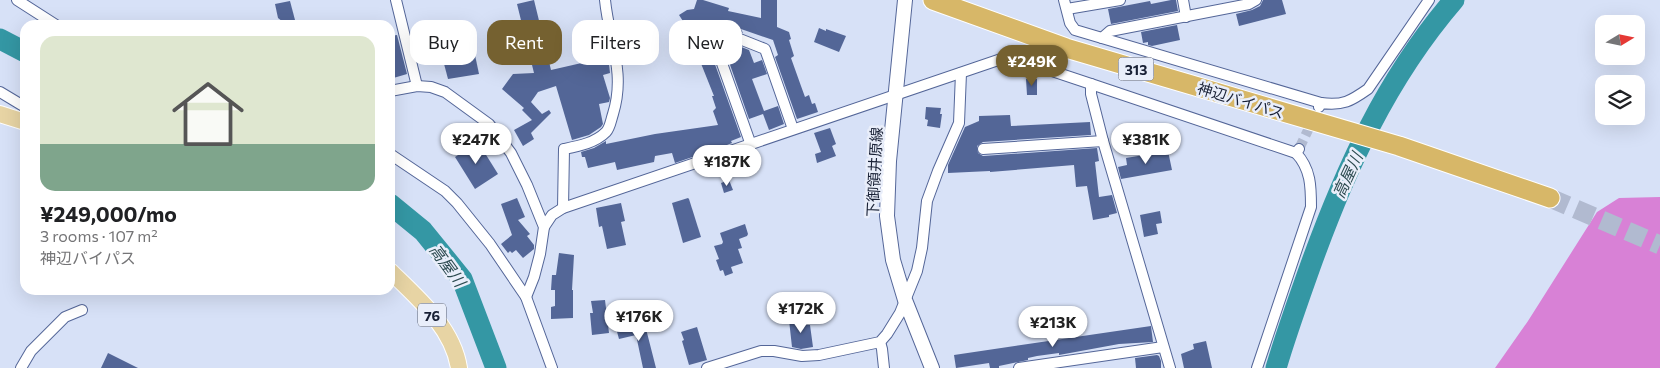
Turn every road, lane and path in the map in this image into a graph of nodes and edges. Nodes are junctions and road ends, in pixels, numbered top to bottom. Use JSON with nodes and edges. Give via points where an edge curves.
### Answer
{"nodes":[{"id":1,"x":17,"y":0,"type":"edge"},
{"id":2,"x":396,"y":0,"type":"edge"},
{"id":3,"x":605,"y":0,"type":"edge"},
{"id":4,"x":905,"y":0,"type":"edge"},
{"id":5,"x":933,"y":0,"type":"edge"},
{"id":6,"x":1120,"y":0,"type":"edge"},
{"id":7,"x":1183,"y":0,"type":"edge"},
{"id":8,"x":1256,"y":0,"type":"edge"},
{"id":9,"x":1429,"y":0,"type":"edge"},
{"id":10,"x":1065,"y":5,"type":"edge"},
{"id":11,"x":1186,"y":17,"type":"junction"},
{"id":12,"x":48,"y":20,"type":"edge"},
{"id":13,"x":1102,"y":38,"type":"junction"},
{"id":14,"x":961,"y":73,"type":"junction"},
{"id":15,"x":1091,"y":84,"type":"junction"},
{"id":16,"x":417,"y":86,"type":"junction"},
{"id":17,"x":395,"y":90,"type":"edge"},
{"id":18,"x":0,"y":92,"type":"edge"},
{"id":19,"x":896,"y":94,"type":"junction"},
{"id":20,"x":20,"y":104,"type":"edge"},
{"id":21,"x":0,"y":114,"type":"edge"},
{"id":22,"x":20,"y":120,"type":"edge"},
{"id":23,"x":793,"y":129,"type":"junction"},
{"id":24,"x":1102,"y":141,"type":"junction"},
{"id":25,"x":750,"y":145,"type":"junction"},
{"id":26,"x":983,"y":149,"type":"dead end"},
{"id":27,"x":395,"y":157,"type":"edge"},
{"id":28,"x":1550,"y":198,"type":"tunnel mouth"},
{"id":29,"x":563,"y":208,"type":"junction"},
{"id":30,"x":544,"y":226,"type":"junction"},
{"id":31,"x":395,"y":276,"type":"edge"},
{"id":32,"x":526,"y":297,"type":"junction"},
{"id":33,"x":906,"y":300,"type":"junction"},
{"id":34,"x":82,"y":310,"type":"dead end"},
{"id":35,"x":880,"y":342,"type":"junction"},
{"id":36,"x":1163,"y":347,"type":"junction"},
{"id":37,"x":21,"y":368,"type":"edge"},
{"id":38,"x":459,"y":368,"type":"edge"},
{"id":39,"x":552,"y":368,"type":"edge"},
{"id":40,"x":706,"y":368,"type":"edge"},
{"id":41,"x":884,"y":368,"type":"edge"},
{"id":42,"x":932,"y":368,"type":"edge"},
{"id":43,"x":1019,"y":368,"type":"edge"},
{"id":44,"x":1170,"y":368,"type":"edge"},
{"id":45,"x":1257,"y":368,"type":"edge"}],
"edges":[{"from":1,"to":12,"type":"street"},
{"from":2,"to":16,"type":"street"},
{"from":3,"to":29,"type":"street","via":[[618,64],[616,105],[608,131],[593,142],[564,149]]},
{"from":4,"to":19,"type":"main road","name":"下御領井原線"},
{"from":5,"to":28,"type":"highway","name":"神辺バイパス","number":"313","via":[[1066,48],[1399,146]]},
{"from":6,"to":10,"type":"street"},
{"from":7,"to":11,"type":"street"},
{"from":8,"to":11,"type":"street"},
{"from":9,"to":13,"type":"street","via":[[1368,88],[1341,104],[1320,105]]},
{"from":10,"to":13,"type":"street","via":[[1075,30]]},
{"from":11,"to":13,"type":"street","via":[[1110,31]]},
{"from":14,"to":15,"type":"street","via":[[1007,57]]},
{"from":14,"to":19,"type":"street"},
{"from":14,"to":33,"type":"street","via":[[959,123],[927,201],[922,248]]},
{"from":15,"to":24,"type":"street"},
{"from":15,"to":45,"type":"street","via":[[1297,151],[1303,160],[1311,184],[1311,207]]},
{"from":16,"to":17,"type":"street"},
{"from":16,"to":30,"type":"street","via":[[445,92],[489,124],[511,153]]},
{"from":18,"to":20,"type":"street"},
{"from":19,"to":23,"type":"street"},
{"from":19,"to":33,"type":"main road","name":"下御領井原線","via":[[887,216],[893,260]]},
{"from":21,"to":22,"type":"main road"},
{"from":23,"to":25,"type":"street"},
{"from":23,"to":25,"type":"street","via":[[765,48],[717,30],[713,38]]},
{"from":24,"to":26,"type":"street"},
{"from":24,"to":36,"type":"street"},
{"from":25,"to":29,"type":"street"},
{"from":27,"to":32,"type":"street","via":[[458,203]]},
{"from":29,"to":30,"type":"street"},
{"from":30,"to":32,"type":"street","via":[[534,278]]},
{"from":31,"to":38,"type":"main road","number":"76","via":[[421,300],[449,336]]},
{"from":32,"to":39,"type":"street"},
{"from":33,"to":35,"type":"street"},
{"from":33,"to":42,"type":"main road","name":"下御領井原線"},
{"from":34,"to":37,"type":"street","via":[[64,317],[31,351]]},
{"from":35,"to":40,"type":"street","via":[[820,355],[761,351]]},
{"from":35,"to":41,"type":"street"},
{"from":36,"to":43,"type":"street"},
{"from":36,"to":44,"type":"street"}]}
